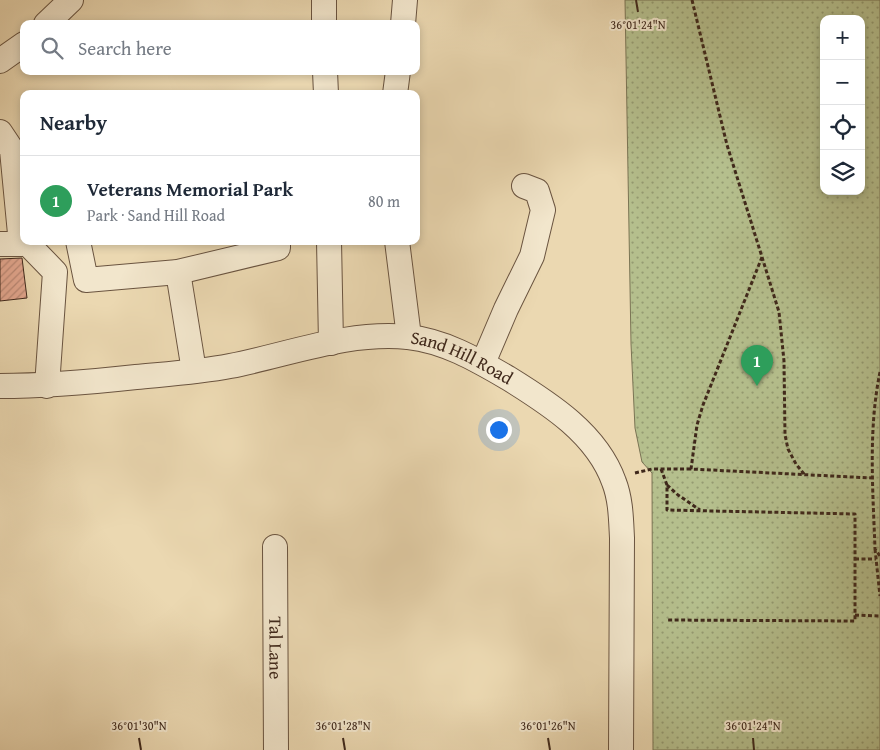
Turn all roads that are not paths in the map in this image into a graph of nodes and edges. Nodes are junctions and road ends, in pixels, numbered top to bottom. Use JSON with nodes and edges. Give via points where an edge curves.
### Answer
{"nodes":[{"id":1,"x":71,"y":0,"type":"edge"},
{"id":2,"x":324,"y":0,"type":"edge"},
{"id":3,"x":405,"y":0,"type":"edge"},
{"id":4,"x":50,"y":20,"type":"edge"},
{"id":5,"x":324,"y":20,"type":"edge"},
{"id":6,"x":404,"y":20,"type":"edge"},
{"id":7,"x":20,"y":47,"type":"edge"},
{"id":8,"x":0,"y":61,"type":"edge"},
{"id":9,"x":325,"y":75,"type":"edge"},
{"id":10,"x":397,"y":75,"type":"edge"},
{"id":11,"x":326,"y":90,"type":"edge"},
{"id":12,"x":396,"y":90,"type":"edge"},
{"id":13,"x":0,"y":132,"type":"edge"},
{"id":14,"x":524,"y":186,"type":"dead end"},
{"id":15,"x":17,"y":241,"type":"edge"},
{"id":16,"x":22,"y":245,"type":"edge"},
{"id":17,"x":79,"y":245,"type":"edge"},
{"id":18,"x":278,"y":245,"type":"edge"},
{"id":19,"x":329,"y":245,"type":"edge"},
{"id":20,"x":398,"y":245,"type":"edge"},
{"id":21,"x":178,"y":272,"type":"junction"},
{"id":22,"x":409,"y":337,"type":"junction"},
{"id":23,"x":331,"y":343,"type":"junction"},
{"id":24,"x":483,"y":363,"type":"junction"},
{"id":25,"x":194,"y":372,"type":"junction"},
{"id":26,"x":0,"y":386,"type":"edge"},
{"id":27,"x":47,"y":386,"type":"junction"},
{"id":28,"x":275,"y":547,"type":"dead end"},
{"id":29,"x":276,"y":750,"type":"edge"},
{"id":30,"x":621,"y":750,"type":"edge"}],
"edges":[{"from":1,"to":4,"type":"street"},
{"from":2,"to":5,"type":"street"},
{"from":3,"to":6,"type":"street"},
{"from":7,"to":8,"type":"street"},
{"from":9,"to":11,"type":"street"},
{"from":10,"to":12,"type":"street"},
{"from":13,"to":15,"type":"street","via":[[12,150]]},
{"from":14,"to":24,"type":"street","via":[[537,191],[543,210],[532,256]]},
{"from":16,"to":27,"type":"street","via":[[55,272]]},
{"from":17,"to":21,"type":"street","via":[[86,280]]},
{"from":18,"to":21,"type":"street","via":[[278,248]]},
{"from":19,"to":23,"type":"street"},
{"from":20,"to":22,"type":"street"},
{"from":21,"to":25,"type":"street"},
{"from":22,"to":23,"type":"street","name":"Sand Hill Road","via":[[379,336]]},
{"from":22,"to":24,"type":"street","name":"Sand Hill Road","via":[[454,349]]},
{"from":23,"to":25,"type":"street","name":"Sand Hill Road"},
{"from":24,"to":30,"type":"street","name":"Sand Hill Road","via":[[558,411],[601,457],[615,483],[622,538]]},
{"from":25,"to":27,"type":"street","name":"Sand Hill Road"},
{"from":26,"to":27,"type":"street","name":"Sand Hill Road"},
{"from":28,"to":29,"type":"street","name":"Tal Lane"}]}
